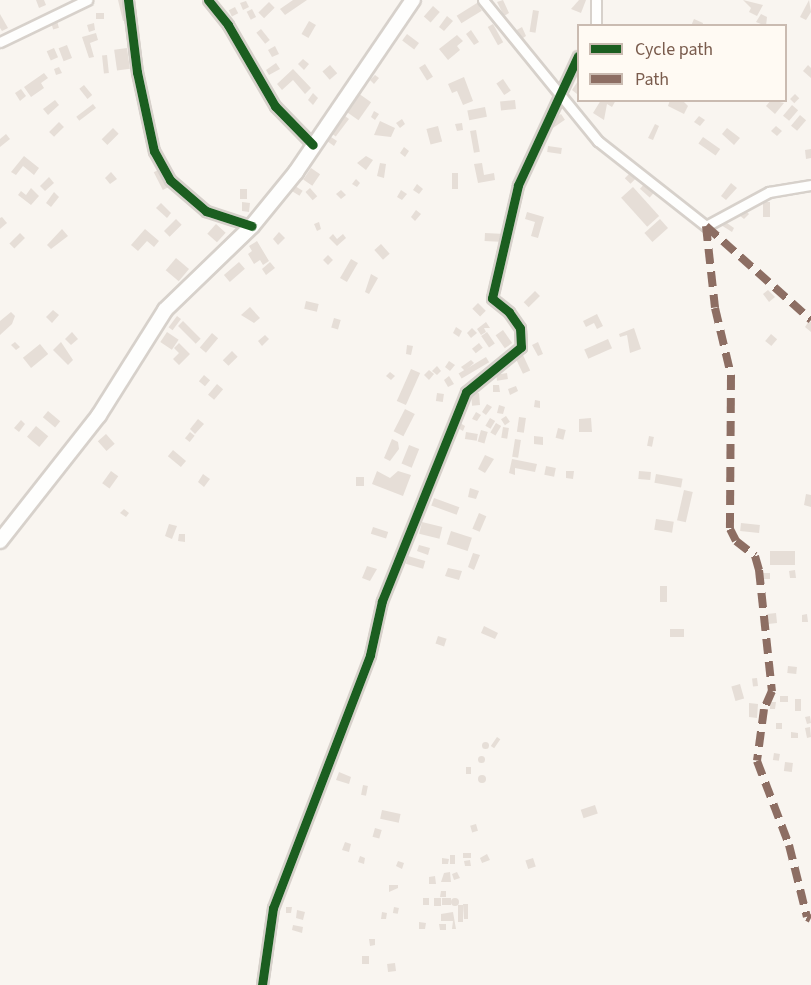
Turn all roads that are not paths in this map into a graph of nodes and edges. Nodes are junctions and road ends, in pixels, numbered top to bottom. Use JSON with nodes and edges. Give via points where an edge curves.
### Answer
{"nodes":[{"id":1,"x":87,"y":0,"type":"edge"},
{"id":2,"x":128,"y":0,"type":"edge"},
{"id":3,"x":208,"y":0,"type":"edge"},
{"id":4,"x":413,"y":0,"type":"edge"},
{"id":5,"x":483,"y":0,"type":"edge"},
{"id":6,"x":597,"y":0,"type":"edge"},
{"id":7,"x":596,"y":24,"type":"edge"},
{"id":8,"x":0,"y":42,"type":"edge"},
{"id":9,"x":577,"y":60,"type":"edge"},
{"id":10,"x":558,"y":95,"type":"junction"},
{"id":11,"x":313,"y":145,"type":"junction"},
{"id":12,"x":811,"y":184,"type":"edge"},
{"id":13,"x":252,"y":226,"type":"junction"},
{"id":14,"x":0,"y":541,"type":"edge"},
{"id":15,"x":262,"y":985,"type":"edge"}],
"edges":[{"from":1,"to":8,"type":"street"},
{"from":2,"to":13,"type":"street","via":[[137,72],[154,151],[170,180],[206,211]]},
{"from":3,"to":11,"type":"street","via":[[228,25],[275,106]]},
{"from":4,"to":11,"type":"main road"},
{"from":5,"to":10,"type":"street"},
{"from":6,"to":7,"type":"street"},
{"from":9,"to":10,"type":"street"},
{"from":10,"to":12,"type":"street","via":[[598,141],[706,226],[769,192]]},
{"from":10,"to":15,"type":"street","via":[[518,185],[492,298],[510,312],[520,328],[520,347],[466,393],[382,602],[370,655],[273,908]]},
{"from":11,"to":13,"type":"main road"},
{"from":13,"to":14,"type":"main road","via":[[165,310],[99,415]]}]}
